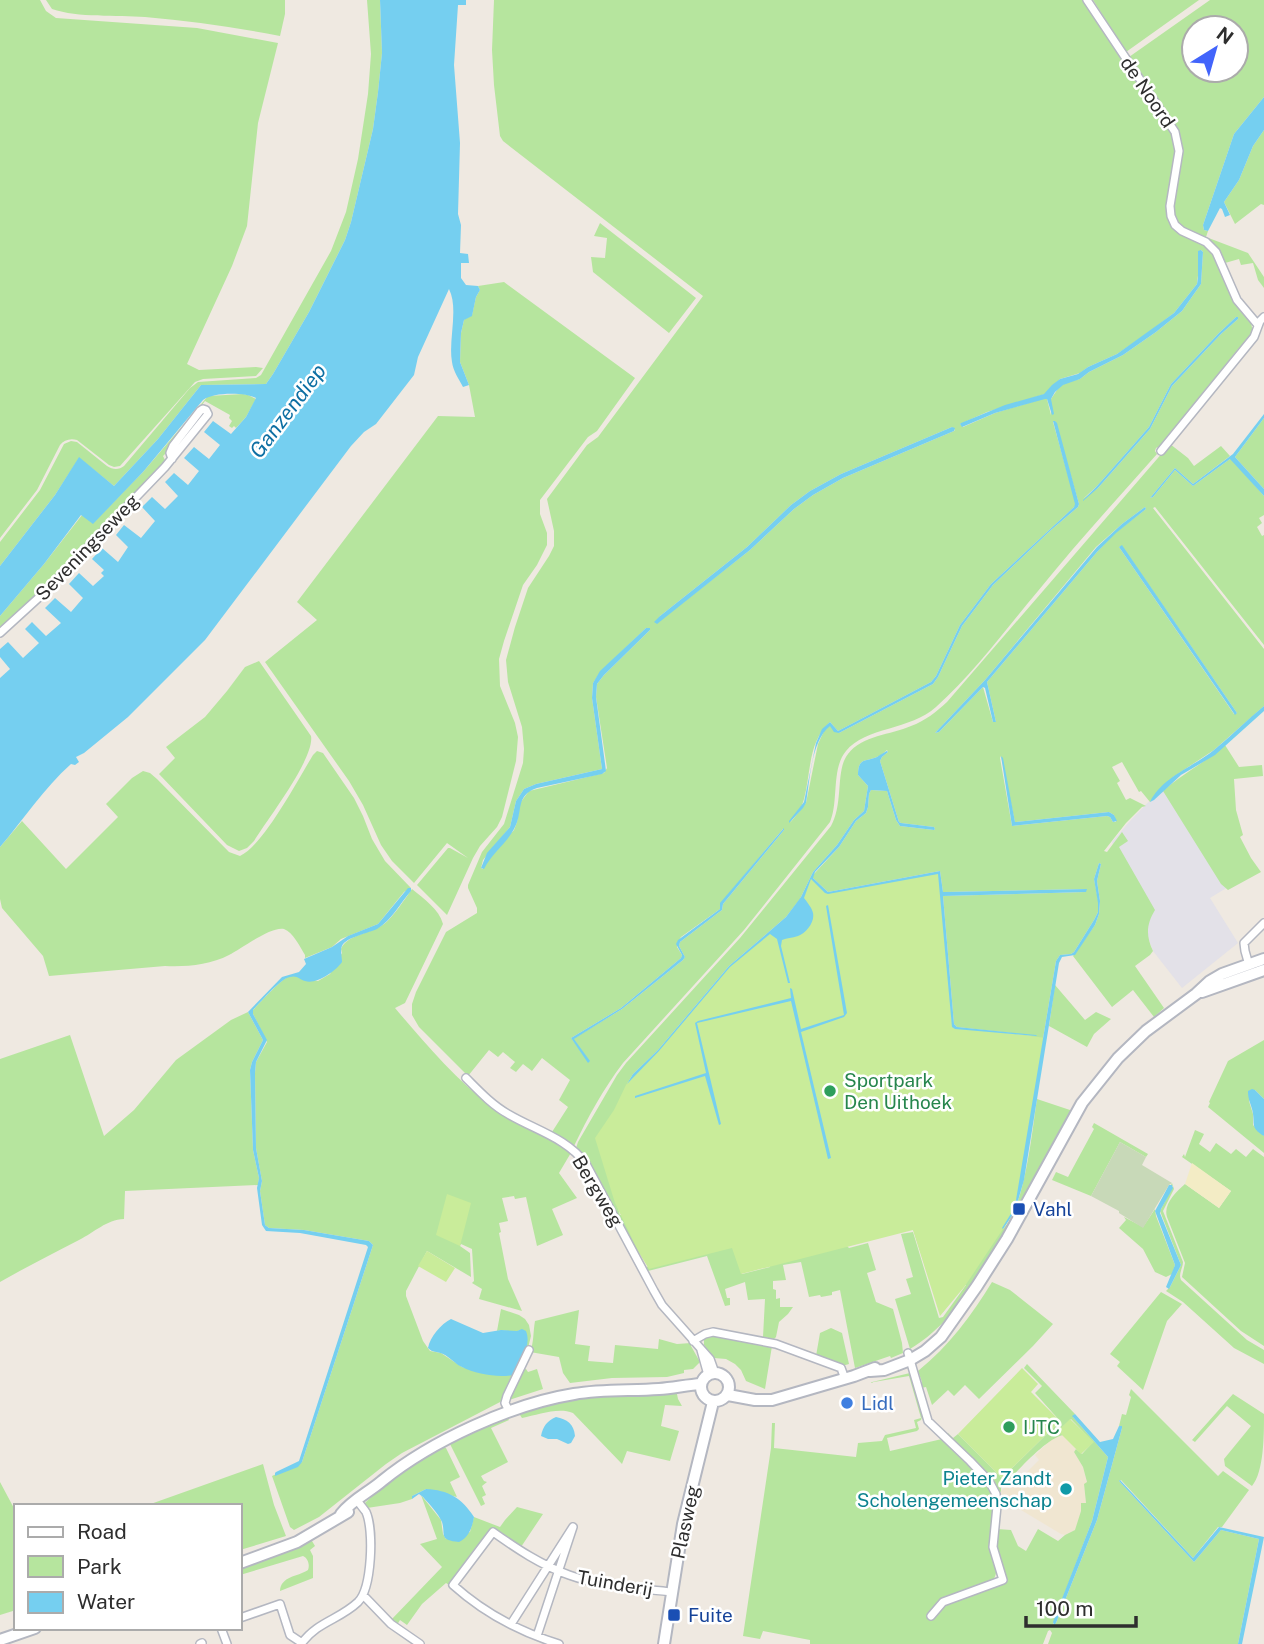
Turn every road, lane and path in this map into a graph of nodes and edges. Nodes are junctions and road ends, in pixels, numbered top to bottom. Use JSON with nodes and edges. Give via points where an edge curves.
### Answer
{"nodes":[{"id":1,"x":1087,"y":0,"type":"edge"},
{"id":2,"x":1264,"y":317,"type":"edge"},
{"id":3,"x":1258,"y":325,"type":"junction"},
{"id":4,"x":1161,"y":451,"type":"dead end"},
{"id":5,"x":172,"y":459,"type":"junction"},
{"id":6,"x":0,"y":633,"type":"edge"},
{"id":7,"x":1264,"y":923,"type":"edge"},
{"id":8,"x":1264,"y":959,"type":"edge"},
{"id":9,"x":1255,"y":970,"type":"edge"},
{"id":10,"x":466,"y":1078,"type":"dead end"},
{"id":11,"x":694,"y":1341,"type":"junction"},
{"id":12,"x":529,"y":1350,"type":"dead end"},
{"id":13,"x":909,"y":1357,"type":"junction"},
{"id":14,"x":845,"y":1379,"type":"junction"},
{"id":15,"x":707,"y":1381,"type":"junction"},
{"id":16,"x":729,"y":1391,"type":"junction"},
{"id":17,"x":713,"y":1402,"type":"junction"},
{"id":18,"x":509,"y":1411,"type":"junction"},
{"id":19,"x":358,"y":1502,"type":"junction"},
{"id":20,"x":242,"y":1562,"type":"edge"},
{"id":21,"x":547,"y":1566,"type":"junction"},
{"id":22,"x":559,"y":1571,"type":"junction"},
{"id":23,"x":672,"y":1592,"type":"junction"},
{"id":24,"x":363,"y":1595,"type":"junction"},
{"id":25,"x":931,"y":1616,"type":"dead end"},
{"id":26,"x":242,"y":1617,"type":"edge"},
{"id":27,"x":511,"y":1624,"type":"junction"},
{"id":28,"x":30,"y":1630,"type":"edge"},
{"id":29,"x":537,"y":1636,"type":"junction"},
{"id":30,"x":0,"y":1640,"type":"edge"},
{"id":31,"x":302,"y":1644,"type":"edge"},
{"id":32,"x":420,"y":1644,"type":"edge"},
{"id":33,"x":559,"y":1644,"type":"edge"},
{"id":34,"x":664,"y":1644,"type":"edge"}],
"edges":[{"from":1,"to":3,"type":"street","name":"de Noord","via":[[1175,132],[1179,151],[1170,209],[1173,221],[1213,248],[1237,300]]},
{"from":2,"to":3,"type":"street"},
{"from":3,"to":4,"type":"street","via":[[1254,337]]},
{"from":5,"to":5,"type":"street","name":"Seveningseweg","via":[[208,414],[206,410],[200,411],[178,438],[170,453]]},
{"from":5,"to":6,"type":"street","name":"Seveningseweg"},
{"from":7,"to":9,"type":"street","via":[[1244,943]]},
{"from":8,"to":9,"type":"main road"},
{"from":9,"to":13,"type":"main road","via":[[1222,974],[1207,983],[1118,1058],[1089,1093],[967,1302],[944,1330]]},
{"from":10,"to":11,"type":"street","name":"Bergweg","via":[[506,1113],[574,1149],[662,1305]]},
{"from":11,"to":14,"type":"street","via":[[713,1332],[776,1344],[841,1368]]},
{"from":11,"to":15,"type":"street","name":"Bergweg","via":[[710,1359]]},
{"from":12,"to":18,"type":"street","via":[[506,1399]]},
{"from":13,"to":14,"type":"main road"},
{"from":13,"to":25,"type":"street","via":[[928,1421],[989,1481],[997,1500],[993,1547],[1003,1580],[943,1602]]},
{"from":14,"to":16,"type":"main road","via":[[779,1396]]},
{"from":15,"to":16,"type":"main road","via":[[724,1376]]},
{"from":15,"to":17,"type":"main road","via":[[705,1397]]},
{"from":15,"to":18,"type":"main road","via":[[661,1389],[577,1393]]},
{"from":16,"to":17,"type":"main road","via":[[723,1400]]},
{"from":17,"to":23,"type":"main road","name":"Plasweg","via":[[683,1524]]},
{"from":18,"to":19,"type":"main road","via":[[418,1455]]},
{"from":19,"to":20,"type":"main road","via":[[352,1511],[297,1542]]},
{"from":19,"to":24,"type":"street","via":[[367,1517],[370,1546]]},
{"from":21,"to":22,"type":"street","name":"Tuinderij"},
{"from":21,"to":22,"type":"street","name":"Tuinderij","via":[[573,1527]]},
{"from":21,"to":27,"type":"street","name":"Tuinderij"},
{"from":21,"to":27,"type":"street","name":"Tuinderij","via":[[493,1532],[453,1585]]},
{"from":22,"to":23,"type":"street","name":"Tuinderij","via":[[613,1585]]},
{"from":22,"to":29,"type":"street","name":"Tuinderij"},
{"from":23,"to":34,"type":"main road","name":"Plasweg"},
{"from":24,"to":31,"type":"street","via":[[315,1629]]},
{"from":24,"to":32,"type":"street","via":[[391,1624]]},
{"from":26,"to":31,"type":"street","via":[[280,1604],[290,1634]]},
{"from":27,"to":29,"type":"street","name":"Tuinderij"},
{"from":28,"to":30,"type":"main road"},
{"from":29,"to":33,"type":"street","name":"Tuinderij"}]}
